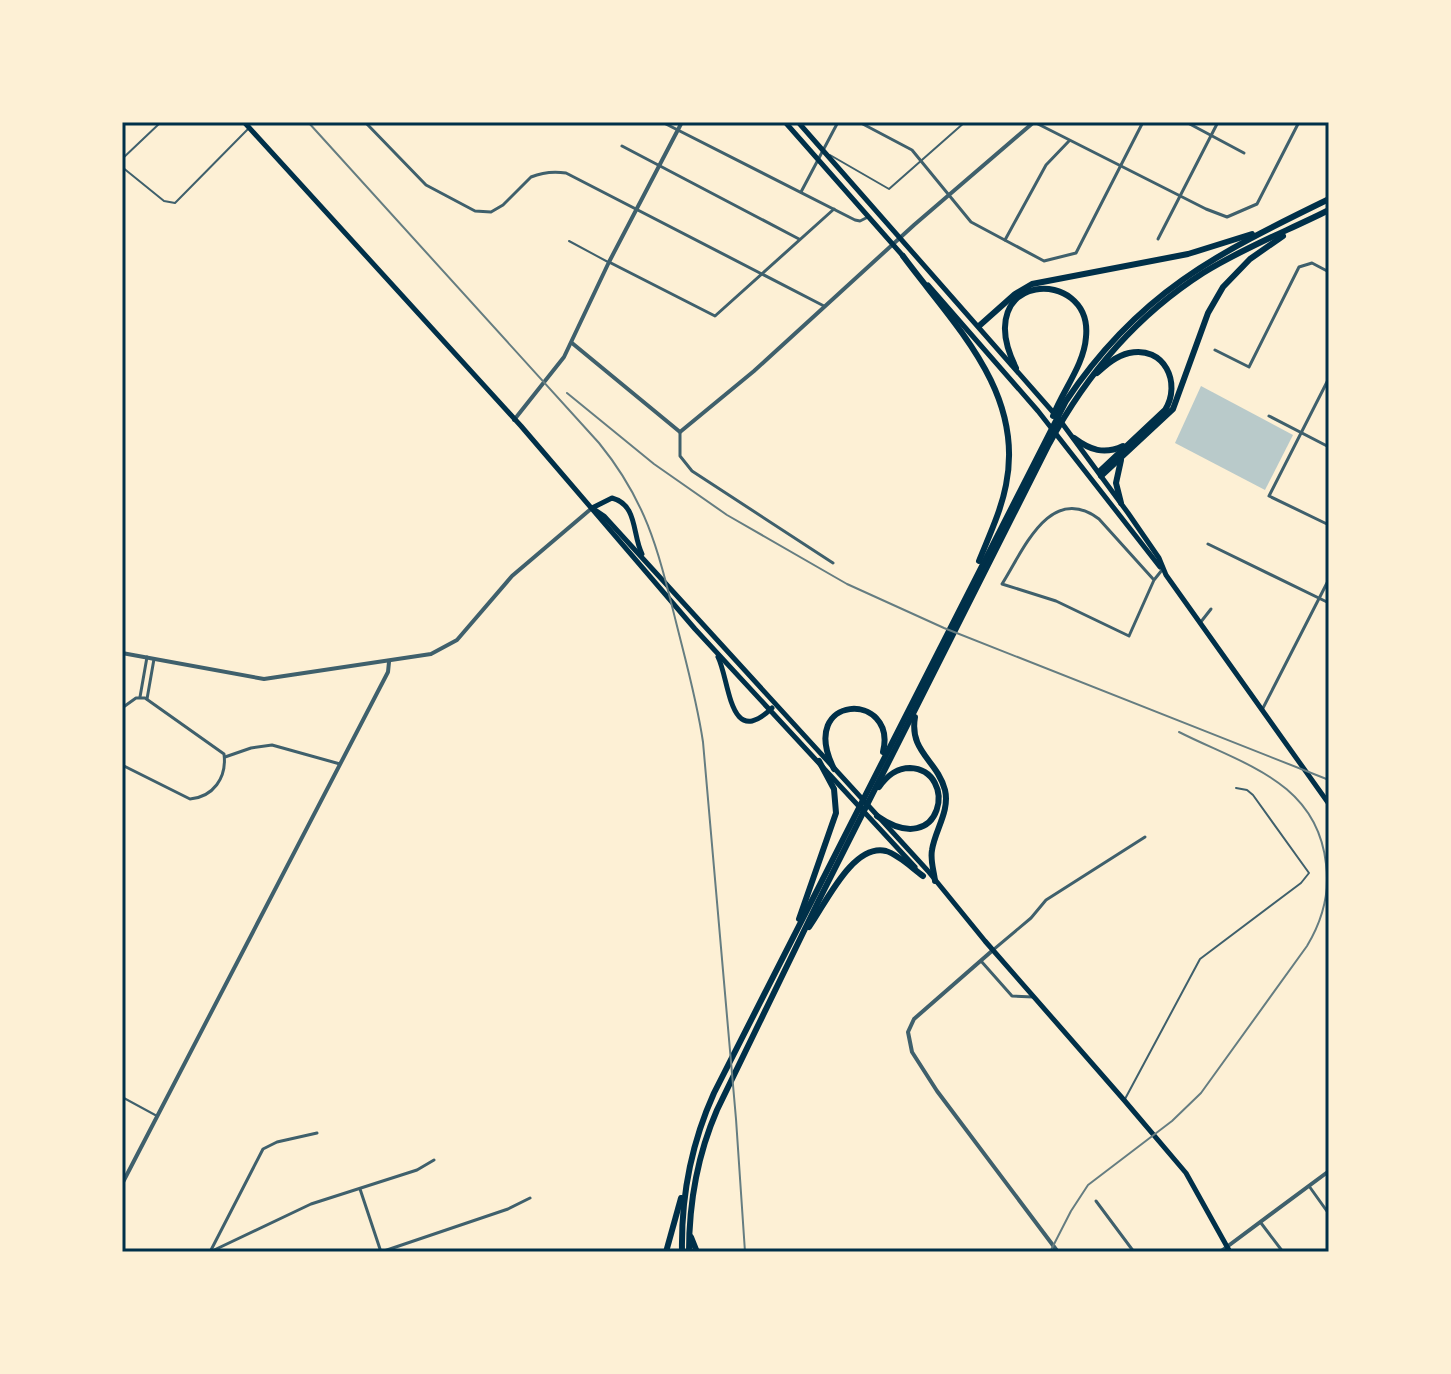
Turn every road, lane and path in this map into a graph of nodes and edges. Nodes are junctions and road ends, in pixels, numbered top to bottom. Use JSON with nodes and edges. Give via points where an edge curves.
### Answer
{"nodes":[{"id":1,"x":161,"y":122,"type":"edge"},
{"id":2,"x":244,"y":122,"type":"edge"},
{"id":3,"x":365,"y":122,"type":"edge"},
{"id":4,"x":662,"y":122,"type":"edge"},
{"id":5,"x":682,"y":122,"type":"edge"},
{"id":6,"x":785,"y":122,"type":"edge"},
{"id":7,"x":798,"y":122,"type":"edge"},
{"id":8,"x":838,"y":122,"type":"edge"},
{"id":9,"x":859,"y":122,"type":"edge"},
{"id":10,"x":965,"y":122,"type":"edge"},
{"id":11,"x":1034,"y":122,"type":"edge"},
{"id":12,"x":1143,"y":122,"type":"edge"},
{"id":13,"x":1186,"y":122,"type":"edge"},
{"id":14,"x":1218,"y":122,"type":"edge"},
{"id":15,"x":1299,"y":122,"type":"edge"},
{"id":16,"x":250,"y":128,"type":"junction"},
{"id":17,"x":678,"y":130,"type":"junction"},
{"id":18,"x":1211,"y":135,"type":"junction"},
{"id":19,"x":1069,"y":141,"type":"junction"},
{"id":20,"x":622,"y":146,"type":"dead end"},
{"id":21,"x":822,"y":151,"type":"junction"},
{"id":22,"x":1244,"y":153,"type":"dead end"},
{"id":23,"x":122,"y":159,"type":"edge"},
{"id":24,"x":817,"y":159,"type":"junction"},
{"id":25,"x":921,"y":161,"type":"junction"},
{"id":26,"x":1122,"y":165,"type":"junction"},
{"id":27,"x":659,"y":166,"type":"junction"},
{"id":28,"x":122,"y":167,"type":"edge"},
{"id":29,"x":801,"y":192,"type":"junction"},
{"id":30,"x":1180,"y":195,"type":"junction"},
{"id":31,"x":949,"y":196,"type":"junction"},
{"id":32,"x":1329,"y":199,"type":"edge"},
{"id":33,"x":637,"y":209,"type":"junction"},
{"id":34,"x":834,"y":209,"type":"junction"},
{"id":35,"x":1329,"y":210,"type":"edge"},
{"id":36,"x":868,"y":217,"type":"junction"},
{"id":37,"x":1307,"y":221,"type":"junction"},
{"id":38,"x":1274,"y":226,"type":"junction"},
{"id":39,"x":1158,"y":239,"type":"dead end"},
{"id":40,"x":800,"y":240,"type":"junction"},
{"id":41,"x":899,"y":240,"type":"junction"},
{"id":42,"x":1005,"y":240,"type":"junction"},
{"id":43,"x":569,"y":241,"type":"dead end"},
{"id":44,"x":894,"y":245,"type":"junction"},
{"id":45,"x":903,"y":256,"type":"junction"},
{"id":46,"x":609,"y":262,"type":"junction"},
{"id":47,"x":1329,"y":272,"type":"edge"},
{"id":48,"x":762,"y":274,"type":"junction"},
{"id":49,"x":825,"y":306,"type":"junction"},
{"id":50,"x":979,"y":326,"type":"junction"},
{"id":51,"x":974,"y":336,"type":"junction"},
{"id":52,"x":572,"y":343,"type":"junction"},
{"id":53,"x":1215,"y":350,"type":"dead end"},
{"id":54,"x":1016,"y":368,"type":"junction"},
{"id":55,"x":1329,"y":378,"type":"edge"},
{"id":56,"x":1086,"y":384,"type":"junction"},
{"id":57,"x":1269,"y":416,"type":"dead end"},
{"id":58,"x":514,"y":420,"type":"junction"},
{"id":59,"x":680,"y":432,"type":"junction"},
{"id":60,"x":1301,"y":433,"type":"junction"},
{"id":61,"x":1074,"y":438,"type":"junction"},
{"id":62,"x":1043,"y":441,"type":"junction"},
{"id":63,"x":1130,"y":443,"type":"junction"},
{"id":64,"x":1329,"y":447,"type":"edge"},
{"id":65,"x":1123,"y":457,"type":"junction"},
{"id":66,"x":1100,"y":474,"type":"junction"},
{"id":67,"x":1093,"y":480,"type":"junction"},
{"id":68,"x":1121,"y":503,"type":"junction"},
{"id":69,"x":592,"y":508,"type":"junction"},
{"id":70,"x":1329,"y":525,"type":"edge"},
{"id":71,"x":1208,"y":544,"type":"dead end"},
{"id":72,"x":833,"y":563,"type":"dead end"},
{"id":73,"x":649,"y":565,"type":"junction"},
{"id":74,"x":1162,"y":569,"type":"junction"},
{"id":75,"x":1329,"y":579,"type":"edge"},
{"id":76,"x":1154,"y":580,"type":"junction"},
{"id":77,"x":965,"y":598,"type":"junction"},
{"id":78,"x":1319,"y":598,"type":"junction"},
{"id":79,"x":1329,"y":603,"type":"edge"},
{"id":80,"x":1211,"y":609,"type":"dead end"},
{"id":81,"x":1200,"y":623,"type":"junction"},
{"id":82,"x":714,"y":649,"type":"junction"},
{"id":83,"x":122,"y":653,"type":"edge"},
{"id":84,"x":147,"y":657,"type":"junction"},
{"id":85,"x":154,"y":658,"type":"junction"},
{"id":86,"x":389,"y":662,"type":"junction"},
{"id":87,"x":140,"y":697,"type":"junction"},
{"id":88,"x":147,"y":699,"type":"junction"},
{"id":89,"x":773,"y":707,"type":"junction"},
{"id":90,"x":917,"y":707,"type":"junction"},
{"id":91,"x":122,"y":708,"type":"edge"},
{"id":92,"x":1262,"y":710,"type":"junction"},
{"id":93,"x":225,"y":757,"type":"junction"},
{"id":94,"x":819,"y":761,"type":"junction"},
{"id":95,"x":341,"y":764,"type":"junction"},
{"id":96,"x":880,"y":764,"type":"junction"},
{"id":97,"x":122,"y":765,"type":"edge"},
{"id":98,"x":834,"y":769,"type":"junction"},
{"id":99,"x":1236,"y":788,"type":"dead end"},
{"id":100,"x":867,"y":797,"type":"junction"},
{"id":101,"x":1329,"y":804,"type":"edge"},
{"id":102,"x":877,"y":816,"type":"junction"},
{"id":103,"x":1145,"y":837,"type":"dead end"},
{"id":104,"x":923,"y":876,"type":"junction"},
{"id":105,"x":935,"y":881,"type":"junction"},
{"id":106,"x":797,"y":936,"type":"junction"},
{"id":107,"x":993,"y":950,"type":"junction"},
{"id":108,"x":981,"y":961,"type":"junction"},
{"id":109,"x":778,"y":974,"type":"junction"},
{"id":110,"x":1034,"y":998,"type":"junction"},
{"id":111,"x":122,"y":1097,"type":"edge"},
{"id":112,"x":1124,"y":1100,"type":"junction"},
{"id":113,"x":158,"y":1116,"type":"junction"},
{"id":114,"x":317,"y":1133,"type":"dead end"},
{"id":115,"x":434,"y":1160,"type":"dead end"},
{"id":116,"x":1329,"y":1171,"type":"edge"},
{"id":117,"x":688,"y":1172,"type":"junction"},
{"id":118,"x":122,"y":1184,"type":"edge"},
{"id":119,"x":1309,"y":1186,"type":"junction"},
{"id":120,"x":360,"y":1189,"type":"junction"},
{"id":121,"x":530,"y":1198,"type":"dead end"},
{"id":122,"x":1096,"y":1201,"type":"dead end"},
{"id":123,"x":1329,"y":1214,"type":"edge"},
{"id":124,"x":1260,"y":1222,"type":"junction"},
{"id":125,"x":689,"y":1225,"type":"junction"},
{"id":126,"x":1228,"y":1249,"type":"edge"},
{"id":127,"x":210,"y":1252,"type":"edge"},
{"id":128,"x":381,"y":1252,"type":"edge"},
{"id":129,"x":666,"y":1252,"type":"edge"},
{"id":130,"x":682,"y":1252,"type":"edge"},
{"id":131,"x":689,"y":1252,"type":"edge"},
{"id":132,"x":697,"y":1252,"type":"edge"},
{"id":133,"x":1058,"y":1252,"type":"edge"},
{"id":134,"x":1134,"y":1252,"type":"edge"},
{"id":135,"x":1220,"y":1252,"type":"edge"},
{"id":136,"x":1283,"y":1252,"type":"edge"}],
"edges":[{"from":1,"to":23,"type":"lane"},
{"from":2,"to":16,"type":"main road"},
{"from":3,"to":33,"type":"street","via":[[426,185],[475,211],[491,212],[531,177],[555,172],[572,175]]},
{"from":4,"to":17,"type":"street"},
{"from":5,"to":17,"type":"street"},
{"from":6,"to":24,"type":"main road"},
{"from":7,"to":21,"type":"main road"},
{"from":8,"to":21,"type":"street"},
{"from":9,"to":25,"type":"street","via":[[909,148]]},
{"from":10,"to":25,"type":"lane"},
{"from":11,"to":19,"type":"street"},
{"from":11,"to":31,"type":"street"},
{"from":12,"to":26,"type":"street"},
{"from":13,"to":18,"type":"street"},
{"from":14,"to":18,"type":"street"},
{"from":15,"to":30,"type":"street","via":[[1257,204],[1227,217]]},
{"from":16,"to":28,"type":"lane","via":[[175,203],[164,201]]},
{"from":16,"to":58,"type":"main road"},
{"from":17,"to":27,"type":"street"},
{"from":17,"to":29,"type":"street"},
{"from":18,"to":22,"type":"street"},
{"from":18,"to":30,"type":"street"},
{"from":19,"to":26,"type":"street"},
{"from":19,"to":42,"type":"street","via":[[1046,165]]},
{"from":20,"to":27,"type":"street"},
{"from":21,"to":24,"type":"street"},
{"from":21,"to":25,"type":"lane","via":[[889,189]]},
{"from":21,"to":41,"type":"main road"},
{"from":24,"to":29,"type":"street"},
{"from":24,"to":36,"type":"main road"},
{"from":25,"to":31,"type":"street"},
{"from":26,"to":30,"type":"street"},
{"from":26,"to":42,"type":"street","via":[[1076,253],[1044,261]]},
{"from":27,"to":33,"type":"street"},
{"from":27,"to":40,"type":"street"},
{"from":29,"to":34,"type":"street"},
{"from":30,"to":39,"type":"street"},
{"from":31,"to":41,"type":"street"},
{"from":31,"to":42,"type":"street","via":[[971,222]]},
{"from":32,"to":38,"type":"highway"},
{"from":33,"to":46,"type":"street"},
{"from":33,"to":48,"type":"street"},
{"from":34,"to":36,"type":"street","via":[[857,221]]},
{"from":34,"to":40,"type":"street"},
{"from":35,"to":37,"type":"highway"},
{"from":36,"to":44,"type":"main road"},
{"from":37,"to":56,"type":"highway","via":[[1181,288],[1127,334]]},
{"from":37,"to":65,"type":"highway","via":[[1256,253],[1227,282],[1208,313],[1173,409]]},
{"from":38,"to":50,"type":"highway","via":[[1197,252],[1032,284]]},
{"from":38,"to":62,"type":"highway","via":[[1188,274],[1132,320],[1080,380]]},
{"from":40,"to":48,"type":"street"},
{"from":41,"to":44,"type":"street"},
{"from":41,"to":50,"type":"main road"},
{"from":43,"to":46,"type":"lane"},
{"from":44,"to":45,"type":"main road"},
{"from":44,"to":49,"type":"street"},
{"from":45,"to":51,"type":"main road"},
{"from":45,"to":77,"type":"highway","via":[[984,365],[1007,422],[1004,493]]},
{"from":46,"to":48,"type":"street","via":[[715,316]]},
{"from":46,"to":52,"type":"street"},
{"from":47,"to":53,"type":"street","via":[[1312,263],[1299,267],[1249,367]]},
{"from":48,"to":49,"type":"street"},
{"from":49,"to":59,"type":"street"},
{"from":50,"to":51,"type":"main road"},
{"from":50,"to":54,"type":"main road"},
{"from":51,"to":67,"type":"main road"},
{"from":52,"to":58,"type":"street"},
{"from":52,"to":59,"type":"street"},
{"from":54,"to":61,"type":"main road"},
{"from":54,"to":62,"type":"highway","via":[[1004,333],[1013,304],[1043,289],[1072,298],[1085,318],[1085,344]]},
{"from":55,"to":60,"type":"street"},
{"from":56,"to":63,"type":"highway","via":[[1128,353],[1147,353],[1165,365],[1172,380],[1170,403]]},
{"from":56,"to":90,"type":"highway","via":[[1049,444]]},
{"from":57,"to":60,"type":"street"},
{"from":58,"to":69,"type":"main road"},
{"from":59,"to":72,"type":"street","via":[[680,456],[692,471]]},
{"from":60,"to":64,"type":"street"},
{"from":60,"to":70,"type":"street","via":[[1269,496]]},
{"from":61,"to":63,"type":"highway","via":[[1102,451]]},
{"from":61,"to":66,"type":"main road"},
{"from":62,"to":77,"type":"highway"},
{"from":63,"to":66,"type":"highway"},
{"from":65,"to":66,"type":"highway"},
{"from":65,"to":68,"type":"highway","via":[[1116,478]]},
{"from":66,"to":67,"type":"main road"},
{"from":66,"to":68,"type":"main road"},
{"from":67,"to":74,"type":"main road"},
{"from":68,"to":74,"type":"main road"},
{"from":69,"to":73,"type":"main road"},
{"from":69,"to":73,"type":"main road","via":[[612,498],[626,506]]},
{"from":69,"to":82,"type":"main road"},
{"from":69,"to":86,"type":"street","via":[[512,576],[457,640],[417,658]]},
{"from":71,"to":78,"type":"street"},
{"from":73,"to":89,"type":"main road"},
{"from":74,"to":76,"type":"street"},
{"from":74,"to":81,"type":"main road"},
{"from":75,"to":78,"type":"street"},
{"from":76,"to":76,"type":"street","via":[[1129,636],[1056,601],[1002,584],[1044,519],[1075,508],[1099,519]]},
{"from":77,"to":96,"type":"highway"},
{"from":78,"to":79,"type":"street"},
{"from":78,"to":92,"type":"street"},
{"from":80,"to":81,"type":"street"},
{"from":81,"to":92,"type":"main road"},
{"from":82,"to":89,"type":"main road"},
{"from":82,"to":89,"type":"main road","via":[[736,714],[753,721]]},
{"from":83,"to":84,"type":"street"},
{"from":84,"to":85,"type":"street"},
{"from":84,"to":87,"type":"street"},
{"from":85,"to":86,"type":"street","via":[[264,679]]},
{"from":85,"to":88,"type":"street"},
{"from":86,"to":95,"type":"street"},
{"from":87,"to":88,"type":"street"},
{"from":87,"to":91,"type":"street"},
{"from":88,"to":93,"type":"street"},
{"from":89,"to":94,"type":"main road"},
{"from":89,"to":98,"type":"main road"},
{"from":90,"to":100,"type":"highway"},
{"from":90,"to":105,"type":"highway","via":[[914,738],[946,794],[932,851]]},
{"from":92,"to":101,"type":"main road"},
{"from":93,"to":95,"type":"street","via":[[272,745]]},
{"from":93,"to":97,"type":"street","via":[[212,792],[190,799]]},
{"from":94,"to":104,"type":"main road"},
{"from":94,"to":106,"type":"highway","via":[[834,789],[836,813]]},
{"from":95,"to":113,"type":"street"},
{"from":96,"to":98,"type":"highway","via":[[882,725],[870,713],[850,709],[833,718],[825,732],[825,749]]},
{"from":96,"to":100,"type":"highway"},
{"from":98,"to":102,"type":"main road"},
{"from":99,"to":112,"type":"lane","via":[[1253,795],[1309,873],[1203,956]]},
{"from":100,"to":102,"type":"highway","via":[[902,769],[923,772],[935,784],[938,807],[924,826],[903,830]]},
{"from":100,"to":106,"type":"highway"},
{"from":102,"to":105,"type":"main road"},
{"from":103,"to":107,"type":"street","via":[[1046,900]]},
{"from":104,"to":105,"type":"main road"},
{"from":104,"to":106,"type":"highway","via":[[889,852],[865,852]]},
{"from":105,"to":107,"type":"main road"},
{"from":106,"to":109,"type":"highway"},
{"from":107,"to":108,"type":"street"},
{"from":107,"to":110,"type":"main road"},
{"from":108,"to":110,"type":"street","via":[[1012,996]]},
{"from":108,"to":133,"type":"street","via":[[914,1019],[909,1047]]},
{"from":109,"to":117,"type":"highway","via":[[708,1106]]},
{"from":109,"to":125,"type":"highway","via":[[706,1135]]},
{"from":110,"to":112,"type":"main road"},
{"from":111,"to":113,"type":"lane"},
{"from":112,"to":126,"type":"main road","via":[[1186,1173]]},
{"from":113,"to":118,"type":"street"},
{"from":114,"to":127,"type":"street","via":[[263,1149]]},
{"from":115,"to":120,"type":"street"},
{"from":116,"to":119,"type":"street"},
{"from":117,"to":129,"type":"highway"},
{"from":117,"to":130,"type":"highway"},
{"from":119,"to":123,"type":"street"},
{"from":119,"to":124,"type":"street"},
{"from":120,"to":127,"type":"street","via":[[297,1210]]},
{"from":120,"to":128,"type":"street"},
{"from":121,"to":128,"type":"street"},
{"from":122,"to":134,"type":"street"},
{"from":124,"to":126,"type":"street"},
{"from":124,"to":136,"type":"street"},
{"from":125,"to":131,"type":"highway"},
{"from":125,"to":132,"type":"highway"},
{"from":126,"to":135,"type":"street"}]}
